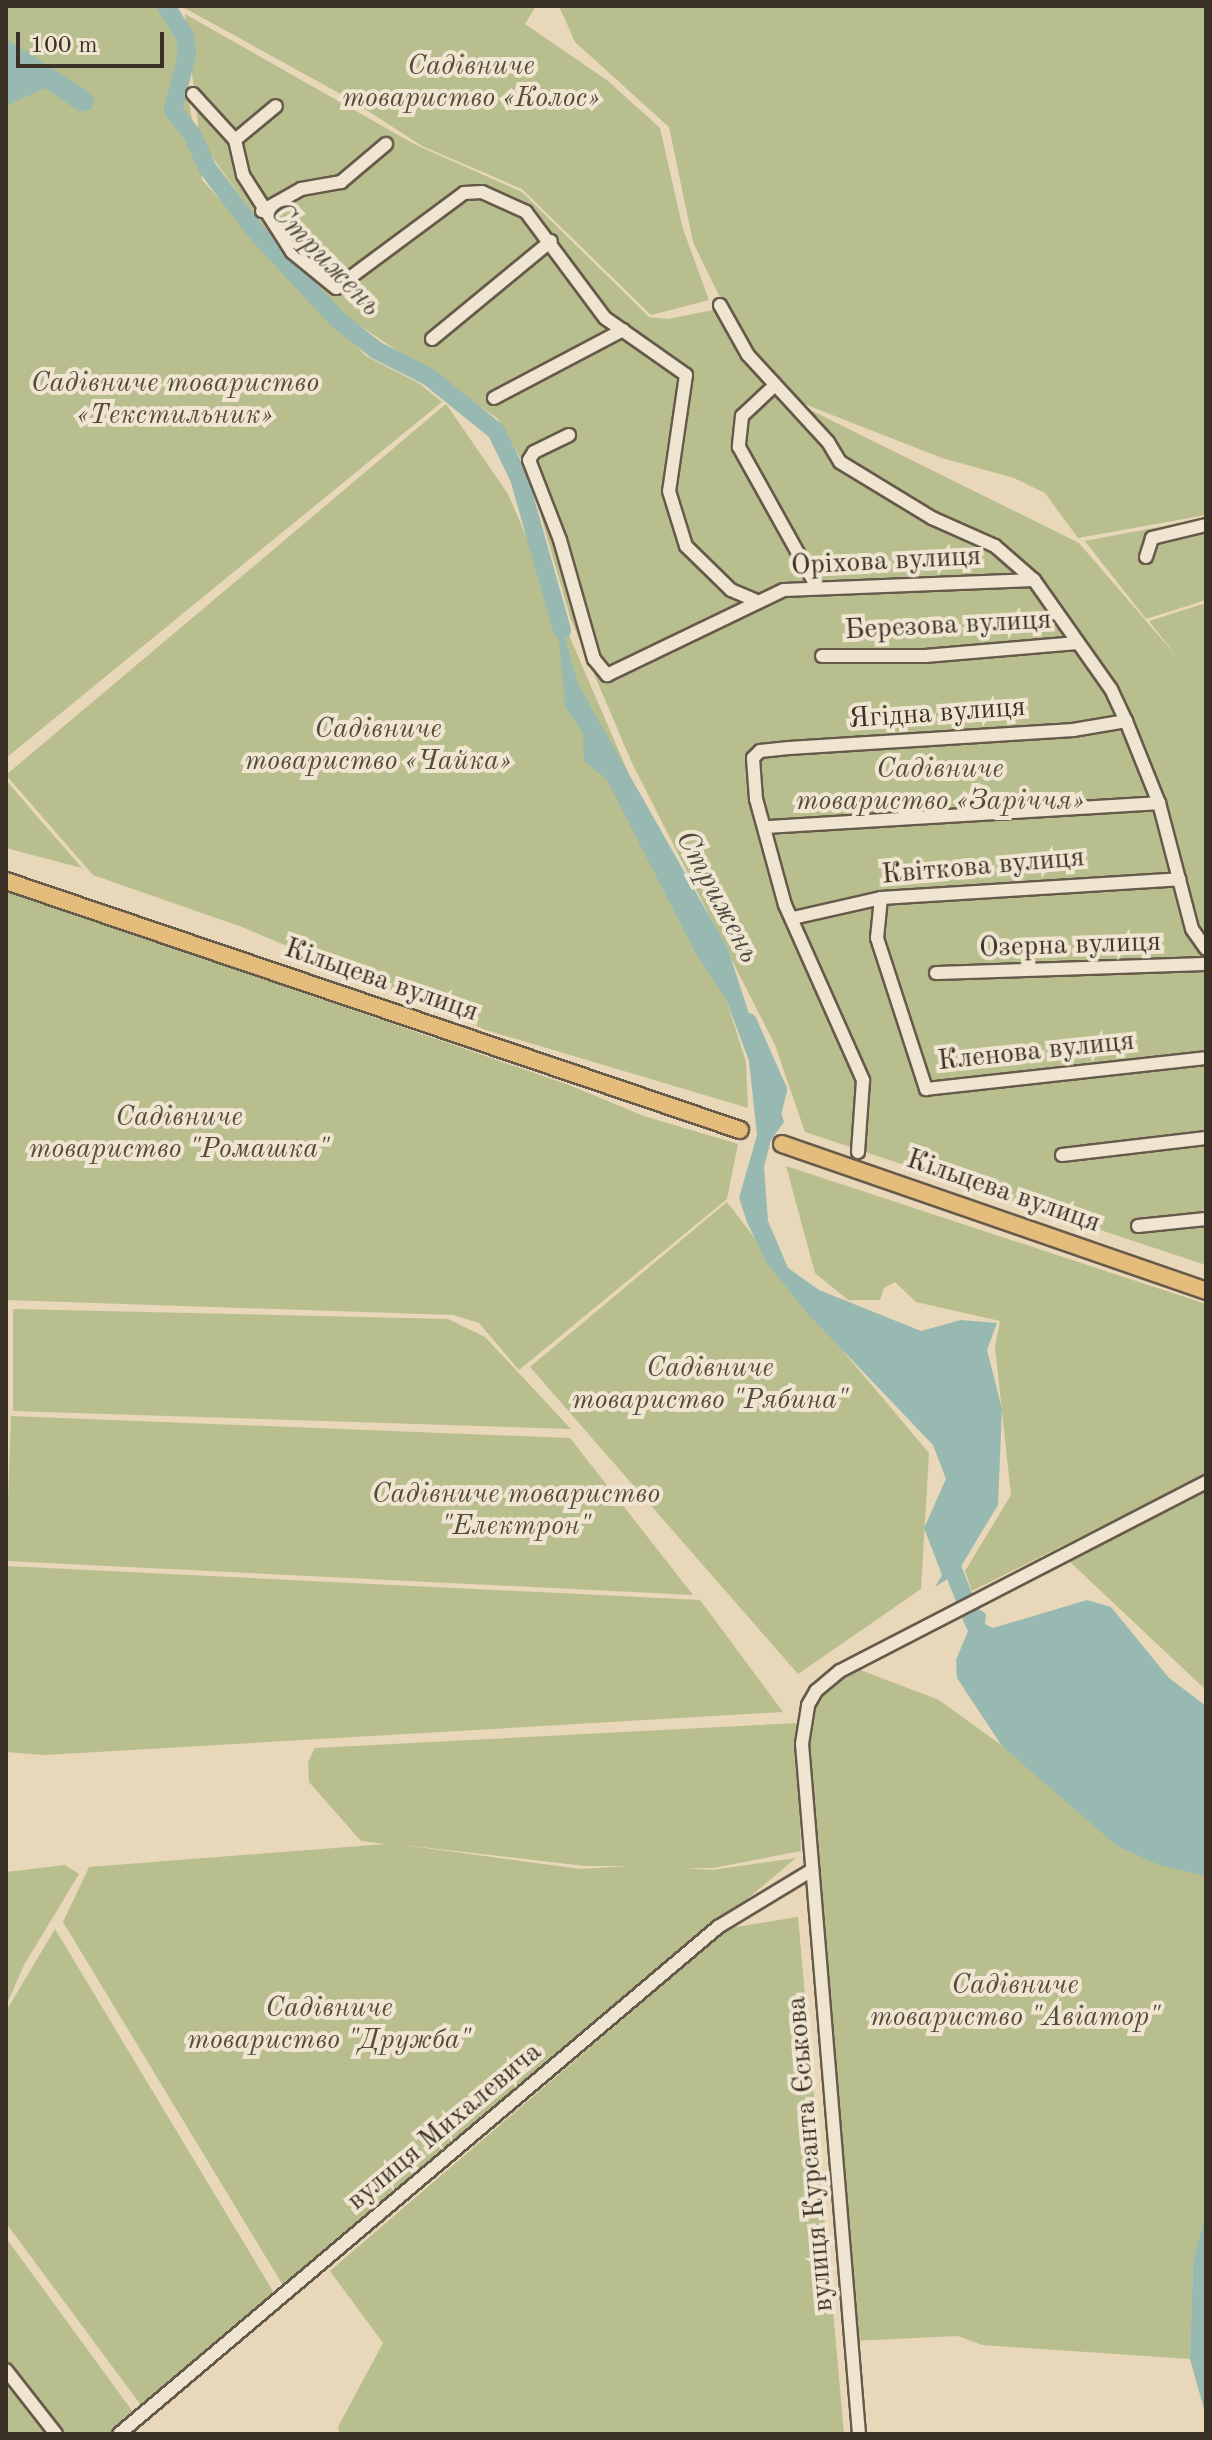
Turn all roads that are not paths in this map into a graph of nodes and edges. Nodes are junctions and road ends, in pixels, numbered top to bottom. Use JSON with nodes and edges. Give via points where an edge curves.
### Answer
{"nodes":[{"id":1,"x":193,"y":94,"type":"dead end"},
{"id":2,"x":276,"y":106,"type":"dead end"},
{"id":3,"x":235,"y":140,"type":"junction"},
{"id":4,"x":386,"y":144,"type":"dead end"},
{"id":5,"x":262,"y":211,"type":"junction"},
{"id":6,"x":551,"y":241,"type":"junction"},
{"id":7,"x":720,"y":305,"type":"dead end"},
{"id":8,"x":623,"y":330,"type":"junction"},
{"id":9,"x":432,"y":339,"type":"dead end"},
{"id":10,"x":774,"y":386,"type":"junction"},
{"id":11,"x":494,"y":398,"type":"dead end"},
{"id":12,"x":569,"y":435,"type":"dead end"},
{"id":13,"x":1206,"y":525,"type":"edge"},
{"id":14,"x":1146,"y":557,"type":"dead end"},
{"id":15,"x":1034,"y":580,"type":"junction"},
{"id":16,"x":817,"y":587,"type":"junction"},
{"id":17,"x":754,"y":600,"type":"junction"},
{"id":18,"x":1077,"y":643,"type":"junction"},
{"id":19,"x":822,"y":656,"type":"dead end"},
{"id":20,"x":1126,"y":721,"type":"junction"},
{"id":21,"x":1159,"y":803,"type":"junction"},
{"id":22,"x":767,"y":827,"type":"junction"},
{"id":23,"x":1179,"y":879,"type":"junction"},
{"id":24,"x":6,"y":881,"type":"edge"},
{"id":25,"x":881,"y":898,"type":"junction"},
{"id":26,"x":793,"y":918,"type":"junction"},
{"id":27,"x":1206,"y":949,"type":"edge"},
{"id":28,"x":1206,"y":964,"type":"edge"},
{"id":29,"x":936,"y":973,"type":"dead end"},
{"id":30,"x":1206,"y":1058,"type":"edge"},
{"id":31,"x":740,"y":1130,"type":"dead end"},
{"id":32,"x":1206,"y":1138,"type":"edge"},
{"id":33,"x":782,"y":1144,"type":"dead end"},
{"id":34,"x":858,"y":1152,"type":"dead end"},
{"id":35,"x":1062,"y":1155,"type":"dead end"},
{"id":36,"x":1206,"y":1219,"type":"edge"},
{"id":37,"x":1138,"y":1226,"type":"dead end"},
{"id":38,"x":1206,"y":1291,"type":"edge"},
{"id":39,"x":1206,"y":1482,"type":"edge"},
{"id":40,"x":812,"y":1870,"type":"junction"},
{"id":41,"x":6,"y":2370,"type":"edge"},
{"id":42,"x":56,"y":2434,"type":"edge"},
{"id":43,"x":119,"y":2434,"type":"edge"},
{"id":44,"x":859,"y":2434,"type":"edge"}],
"edges":[{"from":1,"to":3,"type":"street"},
{"from":2,"to":3,"type":"street"},
{"from":3,"to":5,"type":"street","via":[[243,175]]},
{"from":4,"to":5,"type":"street","via":[[341,182],[301,189]]},
{"from":5,"to":6,"type":"street","via":[[292,252],[336,288],[464,193],[505,199],[526,212]]},
{"from":6,"to":8,"type":"street","via":[[590,300]]},
{"from":6,"to":9,"type":"street"},
{"from":7,"to":10,"type":"street","via":[[748,355]]},
{"from":8,"to":11,"type":"street"},
{"from":8,"to":17,"type":"street","via":[[686,375],[669,491],[686,546],[731,590]]},
{"from":10,"to":15,"type":"street","via":[[828,442],[840,462],[932,518],[995,546]]},
{"from":10,"to":16,"type":"street","via":[[742,416],[739,447]]},
{"from":12,"to":17,"type":"street","name":"Оріхова вулиця","via":[[534,452],[529,460],[599,670],[607,675]]},
{"from":13,"to":14,"type":"street","via":[[1152,538]]},
{"from":15,"to":16,"type":"street","name":"Оріхова вулиця"},
{"from":15,"to":18,"type":"street"},
{"from":16,"to":17,"type":"street","name":"Оріхова вулиця"},
{"from":18,"to":19,"type":"street","name":"Березова вулиця","via":[[925,656]]},
{"from":18,"to":20,"type":"street","via":[[1111,689]]},
{"from":20,"to":21,"type":"street"},
{"from":20,"to":22,"type":"street","name":"Ягідна вулиця","via":[[1073,730],[760,751],[753,758],[756,799]]},
{"from":21,"to":22,"type":"street"},
{"from":21,"to":23,"type":"street"},
{"from":22,"to":26,"type":"street","via":[[782,896]]},
{"from":23,"to":25,"type":"street","name":"Квіткова вулиця"},
{"from":23,"to":27,"type":"street","via":[[1192,929]]},
{"from":24,"to":31,"type":"main road","name":"Кільцева вулиця"},
{"from":25,"to":26,"type":"street","name":"Квіткова вулиця"},
{"from":25,"to":30,"type":"street","name":"Кленова вулиця","via":[[877,938],[926,1089]]},
{"from":26,"to":34,"type":"street","via":[[863,1080]]},
{"from":28,"to":29,"type":"street","name":"Озерна вулиця"},
{"from":32,"to":35,"type":"street"},
{"from":33,"to":38,"type":"main road","name":"Кільцева вулиця"},
{"from":36,"to":37,"type":"street"},
{"from":39,"to":40,"type":"street","name":"вулиця Курсанта Єськова","via":[[840,1671],[816,1691],[803,1722],[802,1744]]},
{"from":40,"to":43,"type":"street","name":"вулиця Михалевича","via":[[718,1927]]},
{"from":40,"to":44,"type":"street","name":"вулиця Курсанта Єськова"},
{"from":41,"to":42,"type":"street"}]}
